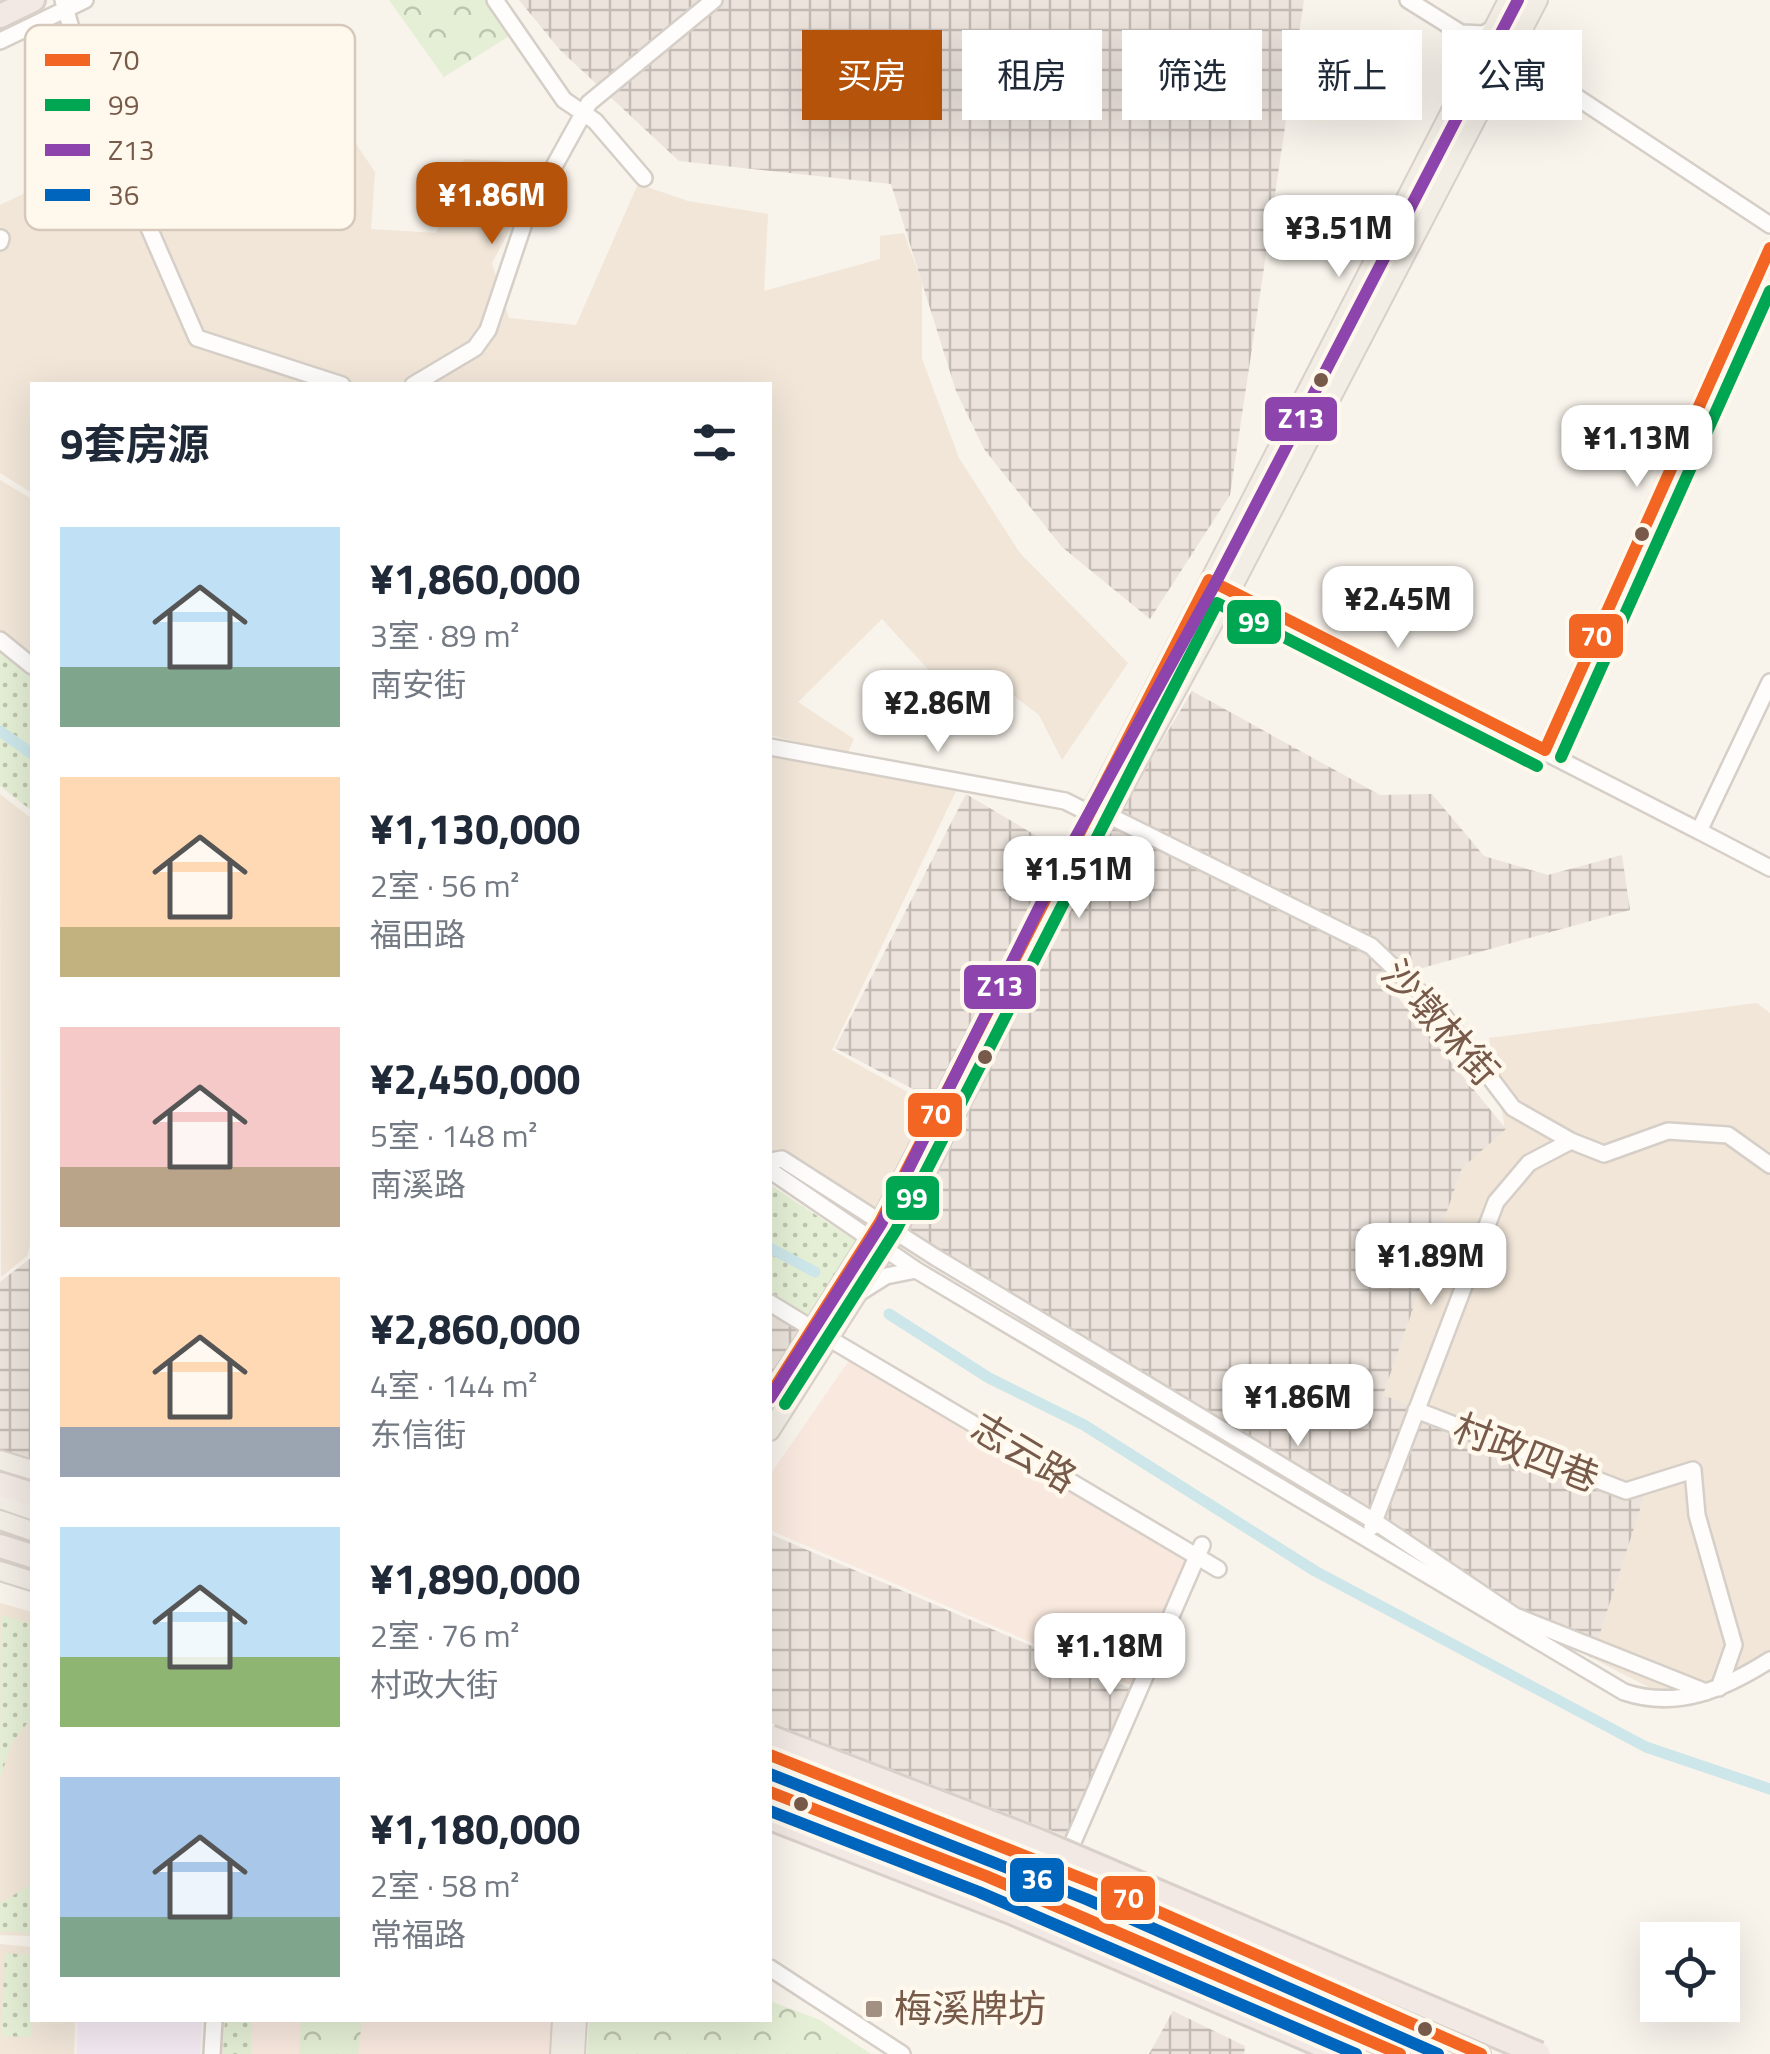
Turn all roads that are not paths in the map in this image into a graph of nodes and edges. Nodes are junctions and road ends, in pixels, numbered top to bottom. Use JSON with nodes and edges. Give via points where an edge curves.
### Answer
{"nodes":[{"id":1,"x":33,"y":0,"type":"edge"},
{"id":2,"x":85,"y":0,"type":"edge"},
{"id":3,"x":494,"y":0,"type":"edge"},
{"id":4,"x":714,"y":0,"type":"edge"},
{"id":5,"x":1408,"y":0,"type":"edge"},
{"id":6,"x":1508,"y":0,"type":"edge"},
{"id":7,"x":1538,"y":0,"type":"edge"},
{"id":8,"x":65,"y":4,"type":"edge"},
{"id":9,"x":0,"y":16,"type":"edge"},
{"id":10,"x":28,"y":25,"type":"edge"},
{"id":11,"x":25,"y":27,"type":"edge"},
{"id":12,"x":1495,"y":27,"type":"junction"},
{"id":13,"x":1455,"y":30,"type":"edge"},
{"id":14,"x":1490,"y":30,"type":"edge"},
{"id":15,"x":1494,"y":30,"type":"edge"},
{"id":16,"x":1522,"y":30,"type":"edge"},
{"id":17,"x":0,"y":41,"type":"edge"},
{"id":18,"x":1582,"y":101,"type":"edge"},
{"id":19,"x":584,"y":115,"type":"junction"},
{"id":20,"x":1448,"y":120,"type":"edge"},
{"id":21,"x":1475,"y":120,"type":"edge"},
{"id":22,"x":644,"y":178,"type":"dead end"},
{"id":23,"x":1770,"y":225,"type":"edge"},
{"id":24,"x":150,"y":230,"type":"edge"},
{"id":25,"x":1770,"y":248,"type":"edge"},
{"id":26,"x":333,"y":382,"type":"edge"},
{"id":27,"x":417,"y":382,"type":"edge"},
{"id":28,"x":1209,"y":580,"type":"junction"},
{"id":29,"x":1230,"y":592,"type":"junction"},
{"id":30,"x":0,"y":640,"type":"edge"},
{"id":31,"x":30,"y":664,"type":"edge"},
{"id":32,"x":1770,"y":682,"type":"edge"},
{"id":33,"x":772,"y":746,"type":"edge"},
{"id":34,"x":1545,"y":750,"type":"junction"},
{"id":35,"x":1088,"y":814,"type":"junction"},
{"id":36,"x":1110,"y":816,"type":"junction"},
{"id":37,"x":1699,"y":831,"type":"junction"},
{"id":38,"x":1770,"y":868,"type":"edge"},
{"id":39,"x":1571,"y":1141,"type":"junction"},
{"id":40,"x":772,"y":1160,"type":"edge"},
{"id":41,"x":1770,"y":1165,"type":"edge"},
{"id":42,"x":772,"y":1172,"type":"edge"},
{"id":43,"x":880,"y":1222,"type":"junction"},
{"id":44,"x":896,"y":1233,"type":"junction"},
{"id":45,"x":869,"y":1239,"type":"junction"},
{"id":46,"x":885,"y":1250,"type":"junction"},
{"id":47,"x":916,"y":1270,"type":"junction"},
{"id":48,"x":860,"y":1293,"type":"junction"},
{"id":49,"x":772,"y":1304,"type":"edge"},
{"id":50,"x":811,"y":1328,"type":"junction"},
{"id":51,"x":830,"y":1339,"type":"junction"},
{"id":52,"x":792,"y":1358,"type":"junction"},
{"id":53,"x":810,"y":1369,"type":"junction"},
{"id":54,"x":772,"y":1392,"type":"edge"},
{"id":55,"x":1416,"y":1410,"type":"junction"},
{"id":56,"x":772,"y":1428,"type":"edge"},
{"id":57,"x":0,"y":1460,"type":"edge"},
{"id":58,"x":30,"y":1469,"type":"edge"},
{"id":59,"x":0,"y":1484,"type":"edge"},
{"id":60,"x":30,"y":1493,"type":"edge"},
{"id":61,"x":0,"y":1499,"type":"edge"},
{"id":62,"x":30,"y":1509,"type":"edge"},
{"id":63,"x":0,"y":1520,"type":"edge"},
{"id":64,"x":1374,"y":1520,"type":"junction"},
{"id":65,"x":30,"y":1530,"type":"edge"},
{"id":66,"x":1368,"y":1538,"type":"junction"},
{"id":67,"x":0,"y":1546,"type":"edge"},
{"id":68,"x":1199,"y":1550,"type":"junction"},
{"id":69,"x":30,"y":1555,"type":"edge"},
{"id":70,"x":1218,"y":1569,"type":"dead end"},
{"id":71,"x":0,"y":1571,"type":"edge"},
{"id":72,"x":30,"y":1580,"type":"edge"},
{"id":73,"x":1770,"y":1660,"type":"edge"},
{"id":74,"x":1713,"y":1690,"type":"junction"},
{"id":75,"x":772,"y":1738,"type":"edge"},
{"id":76,"x":772,"y":1757,"type":"edge"},
{"id":77,"x":772,"y":1793,"type":"edge"},
{"id":78,"x":772,"y":1819,"type":"edge"},
{"id":79,"x":1060,"y":1870,"type":"junction"},
{"id":80,"x":772,"y":1969,"type":"edge"},
{"id":81,"x":214,"y":2022,"type":"edge"},
{"id":82,"x":562,"y":2022,"type":"edge"},
{"id":83,"x":577,"y":2022,"type":"edge"},
{"id":84,"x":212,"y":2054,"type":"edge"},
{"id":85,"x":560,"y":2054,"type":"edge"},
{"id":86,"x":575,"y":2054,"type":"edge"},
{"id":87,"x":902,"y":2054,"type":"edge"},
{"id":88,"x":1342,"y":2054,"type":"edge"},
{"id":89,"x":1400,"y":2054,"type":"edge"},
{"id":90,"x":1480,"y":2054,"type":"edge"},
{"id":91,"x":1538,"y":2054,"type":"edge"}],
"edges":[{"from":1,"to":9,"type":"highway"},
{"from":2,"to":8,"type":"street"},
{"from":3,"to":19,"type":"street","via":[[564,100]]},
{"from":4,"to":19,"type":"street","via":[[589,102]]},
{"from":5,"to":13,"type":"street"},
{"from":6,"to":12,"type":"main road"},
{"from":7,"to":16,"type":"main road"},
{"from":8,"to":10,"type":"street"},
{"from":11,"to":17,"type":"street"},
{"from":12,"to":14,"type":"street"},
{"from":12,"to":15,"type":"main road"},
{"from":18,"to":23,"type":"street"},
{"from":19,"to":22,"type":"street"},
{"from":19,"to":27,"type":"street","via":[[526,217],[488,330],[475,348]]},
{"from":20,"to":28,"type":"main road"},
{"from":21,"to":29,"type":"main road"},
{"from":24,"to":26,"type":"street","via":[[197,338]]},
{"from":25,"to":34,"type":"street"},
{"from":28,"to":29,"type":"street"},
{"from":28,"to":35,"type":"main road"},
{"from":29,"to":34,"type":"street"},
{"from":29,"to":36,"type":"main road"},
{"from":30,"to":31,"type":"street"},
{"from":32,"to":37,"type":"street"},
{"from":33,"to":35,"type":"street","via":[[1066,801]]},
{"from":34,"to":37,"type":"street"},
{"from":35,"to":43,"type":"main road"},
{"from":36,"to":39,"type":"street","name":"沙墩林街","via":[[1371,946],[1442,1014],[1513,1108]]},
{"from":36,"to":44,"type":"main road"},
{"from":37,"to":38,"type":"street"},
{"from":39,"to":41,"type":"street","name":"沙墩林街","via":[[1604,1154],[1668,1131],[1728,1135]]},
{"from":39,"to":55,"type":"street","via":[[1529,1163],[1496,1202]]},
{"from":40,"to":43,"type":"street","via":[[782,1159]]},
{"from":42,"to":45,"type":"street"},
{"from":43,"to":44,"type":"street"},
{"from":43,"to":45,"type":"main road"},
{"from":44,"to":46,"type":"main road"},
{"from":44,"to":64,"type":"street"},
{"from":45,"to":46,"type":"street"},
{"from":45,"to":50,"type":"main road"},
{"from":46,"to":47,"type":"street"},
{"from":46,"to":48,"type":"main road"},
{"from":47,"to":48,"type":"street","via":[[886,1276]]},
{"from":47,"to":66,"type":"street"},
{"from":48,"to":51,"type":"main road"},
{"from":49,"to":50,"type":"street"},
{"from":50,"to":52,"type":"main road"},
{"from":51,"to":53,"type":"main road"},
{"from":51,"to":68,"type":"street","name":"志云路"},
{"from":52,"to":53,"type":"street"},
{"from":52,"to":54,"type":"main road"},
{"from":53,"to":56,"type":"main road"},
{"from":55,"to":64,"type":"street"},
{"from":55,"to":74,"type":"street","name":"村政四巷","via":[[1626,1492],[1694,1470],[1697,1515],[1734,1645]]},
{"from":57,"to":58,"type":"main road"},
{"from":59,"to":60,"type":"highway"},
{"from":61,"to":62,"type":"main road"},
{"from":63,"to":65,"type":"main road"},
{"from":64,"to":66,"type":"street"},
{"from":64,"to":74,"type":"street","via":[[1516,1616]]},
{"from":66,"to":74,"type":"street","via":[[1624,1692],[1647,1700]]},
{"from":67,"to":69,"type":"highway"},
{"from":68,"to":70,"type":"street","name":"志云路"},
{"from":68,"to":79,"type":"street"},
{"from":71,"to":72,"type":"main road"},
{"from":73,"to":74,"type":"street"},
{"from":75,"to":91,"type":"highway","bridge":true,"via":[[1038,1841]]},
{"from":76,"to":79,"type":"main road"},
{"from":77,"to":89,"type":"main road","via":[[986,1876]]},
{"from":78,"to":88,"type":"highway"},
{"from":79,"to":90,"type":"main road"},
{"from":80,"to":87,"type":"street"},
{"from":81,"to":84,"type":"street"},
{"from":82,"to":85,"type":"main road"},
{"from":83,"to":86,"type":"main road"}]}
